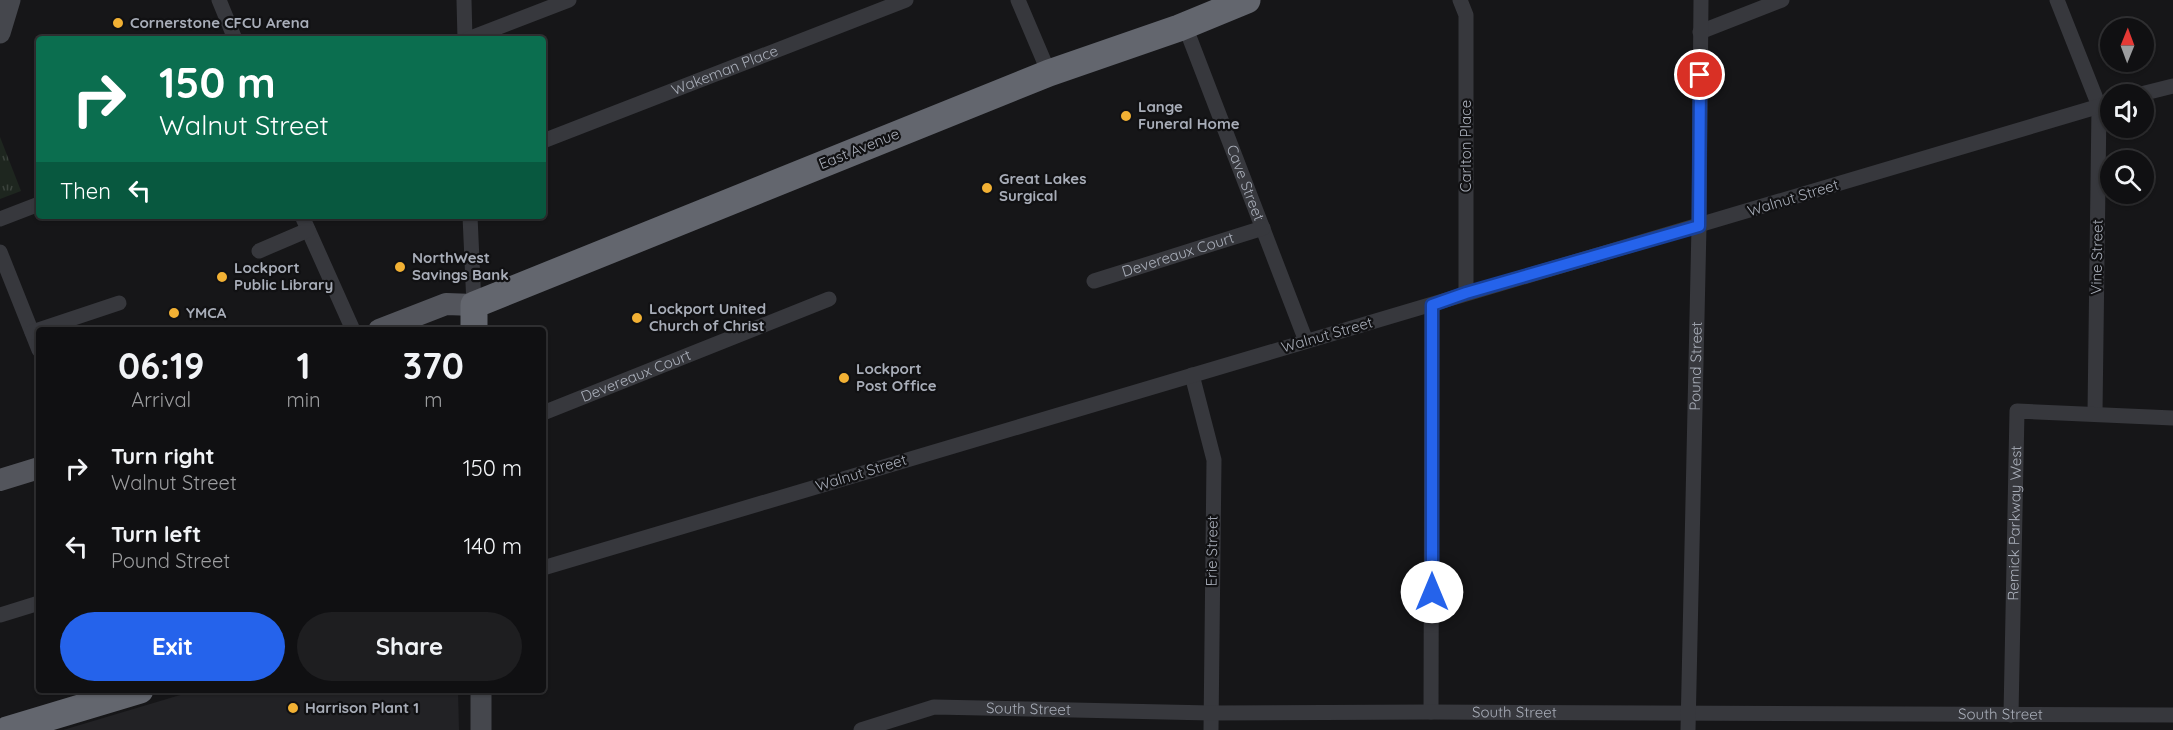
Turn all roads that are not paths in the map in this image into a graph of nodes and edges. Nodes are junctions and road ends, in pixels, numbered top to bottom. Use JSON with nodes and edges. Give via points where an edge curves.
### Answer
{"nodes":[{"id":1,"x":10,"y":0,"type":"edge"},
{"id":2,"x":219,"y":0,"type":"edge"},
{"id":3,"x":464,"y":0,"type":"edge"},
{"id":4,"x":569,"y":0,"type":"edge"},
{"id":5,"x":906,"y":0,"type":"edge"},
{"id":6,"x":1018,"y":0,"type":"edge"},
{"id":7,"x":1247,"y":0,"type":"edge"},
{"id":8,"x":1460,"y":0,"type":"edge"},
{"id":9,"x":1701,"y":0,"type":"edge"},
{"id":10,"x":1782,"y":0,"type":"edge"},
{"id":11,"x":2057,"y":0,"type":"edge"},
{"id":12,"x":1185,"y":26,"type":"junction"},
{"id":13,"x":1700,"y":32,"type":"junction"},
{"id":14,"x":0,"y":33,"type":"edge"},
{"id":15,"x":234,"y":36,"type":"edge"},
{"id":16,"x":467,"y":36,"type":"edge"},
{"id":17,"x":475,"y":36,"type":"edge"},
{"id":18,"x":1049,"y":73,"type":"junction"},
{"id":19,"x":2173,"y":86,"type":"edge"},
{"id":20,"x":2154,"y":91,"type":"edge"},
{"id":21,"x":2100,"y":94,"type":"edge"},
{"id":22,"x":2100,"y":106,"type":"edge"},
{"id":23,"x":2104,"y":138,"type":"edge"},
{"id":24,"x":546,"y":140,"type":"edge"},
{"id":25,"x":36,"y":205,"type":"edge"},
{"id":26,"x":0,"y":219,"type":"edge"},
{"id":27,"x":470,"y":219,"type":"edge"},
{"id":28,"x":305,"y":223,"type":"edge"},
{"id":29,"x":1699,"y":226,"type":"junction"},
{"id":30,"x":1263,"y":228,"type":"junction"},
{"id":31,"x":259,"y":251,"type":"dead end"},
{"id":32,"x":0,"y":252,"type":"edge"},
{"id":33,"x":1094,"y":281,"type":"dead end"},
{"id":34,"x":1466,"y":293,"type":"junction"},
{"id":35,"x":829,"y":299,"type":"dead end"},
{"id":36,"x":119,"y":303,"type":"dead end"},
{"id":37,"x":1432,"y":305,"type":"junction"},
{"id":38,"x":474,"y":317,"type":"edge"},
{"id":39,"x":47,"y":327,"type":"edge"},
{"id":40,"x":352,"y":327,"type":"edge"},
{"id":41,"x":387,"y":327,"type":"edge"},
{"id":42,"x":422,"y":327,"type":"edge"},
{"id":43,"x":36,"y":331,"type":"edge"},
{"id":44,"x":32,"y":332,"type":"junction"},
{"id":45,"x":1306,"y":341,"type":"junction"},
{"id":46,"x":36,"y":342,"type":"edge"},
{"id":47,"x":1192,"y":375,"type":"junction"},
{"id":48,"x":546,"y":412,"type":"edge"},
{"id":49,"x":2095,"y":413,"type":"junction"},
{"id":50,"x":2173,"y":418,"type":"edge"},
{"id":51,"x":36,"y":457,"type":"edge"},
{"id":52,"x":0,"y":468,"type":"edge"},
{"id":53,"x":36,"y":469,"type":"edge"},
{"id":54,"x":0,"y":480,"type":"edge"},
{"id":55,"x":546,"y":567,"type":"edge"},
{"id":56,"x":36,"y":604,"type":"edge"},
{"id":57,"x":0,"y":615,"type":"edge"},
{"id":58,"x":130,"y":693,"type":"edge"},
{"id":59,"x":481,"y":693,"type":"edge"},
{"id":60,"x":1431,"y":712,"type":"junction"},
{"id":61,"x":1211,"y":713,"type":"junction"},
{"id":62,"x":1688,"y":714,"type":"junction"},
{"id":63,"x":2011,"y":715,"type":"junction"},
{"id":64,"x":2173,"y":715,"type":"edge"},
{"id":65,"x":7,"y":730,"type":"edge"},
{"id":66,"x":481,"y":730,"type":"edge"},
{"id":67,"x":861,"y":730,"type":"edge"},
{"id":68,"x":1211,"y":730,"type":"edge"},
{"id":69,"x":1689,"y":730,"type":"edge"}],
"edges":[{"from":1,"to":14,"type":"street"},
{"from":2,"to":15,"type":"street"},
{"from":3,"to":16,"type":"street"},
{"from":4,"to":17,"type":"street"},
{"from":5,"to":24,"type":"street","name":"Wakeman Place"},
{"from":6,"to":18,"type":"street"},
{"from":7,"to":12,"type":"highway","name":"East Avenue"},
{"from":8,"to":34,"type":"street","name":"Carlton Place","via":[[1466,15]]},
{"from":9,"to":13,"type":"street","name":"Pound Street"},
{"from":10,"to":13,"type":"street"},
{"from":11,"to":21,"type":"street","name":"Vine Street"},
{"from":12,"to":18,"type":"highway","name":"East Avenue"},
{"from":12,"to":30,"type":"street","name":"Cave Street"},
{"from":13,"to":29,"type":"street","name":"Pound Street"},
{"from":18,"to":38,"type":"highway","name":"East Avenue"},
{"from":19,"to":20,"type":"street"},
{"from":22,"to":29,"type":"street","name":"Walnut Street"},
{"from":23,"to":49,"type":"street","name":"Vine Street"},
{"from":25,"to":26,"type":"street"},
{"from":27,"to":38,"type":"street"},
{"from":28,"to":31,"type":"street"},
{"from":28,"to":40,"type":"street"},
{"from":29,"to":34,"type":"street","name":"Walnut Street"},
{"from":29,"to":62,"type":"street","name":"Pound Street"},
{"from":30,"to":33,"type":"street","name":"Devereaux Court"},
{"from":30,"to":45,"type":"street","name":"Cave Street"},
{"from":32,"to":44,"type":"street"},
{"from":34,"to":37,"type":"street","name":"Walnut Street"},
{"from":35,"to":48,"type":"street","name":"Devereaux Court"},
{"from":36,"to":39,"type":"street"},
{"from":37,"to":45,"type":"street","name":"Walnut Street"},
{"from":37,"to":60,"type":"street"},
{"from":38,"to":41,"type":"main road","via":[[446,304]]},
{"from":38,"to":42,"type":"main road"},
{"from":43,"to":44,"type":"street"},
{"from":44,"to":46,"type":"street"},
{"from":45,"to":47,"type":"street","name":"Walnut Street"},
{"from":47,"to":55,"type":"street","name":"Walnut Street"},
{"from":47,"to":61,"type":"street","name":"Erie Street","via":[[1214,460]]},
{"from":49,"to":50,"type":"street"},
{"from":49,"to":63,"type":"street","name":"Remick Parkway West","via":[[2017,411]]},
{"from":51,"to":52,"type":"main road"},
{"from":53,"to":54,"type":"main road"},
{"from":56,"to":57,"type":"street"},
{"from":58,"to":65,"type":"highway"},
{"from":59,"to":66,"type":"street"},
{"from":60,"to":61,"type":"street","name":"South Street"},
{"from":60,"to":62,"type":"street","name":"South Street"},
{"from":61,"to":67,"type":"street","name":"South Street","via":[[934,707]]},
{"from":61,"to":68,"type":"street","name":"Erie Street"},
{"from":62,"to":63,"type":"street","name":"South Street"},
{"from":62,"to":69,"type":"street","name":"Pound Street"},
{"from":63,"to":64,"type":"street","name":"South Street"}]}
